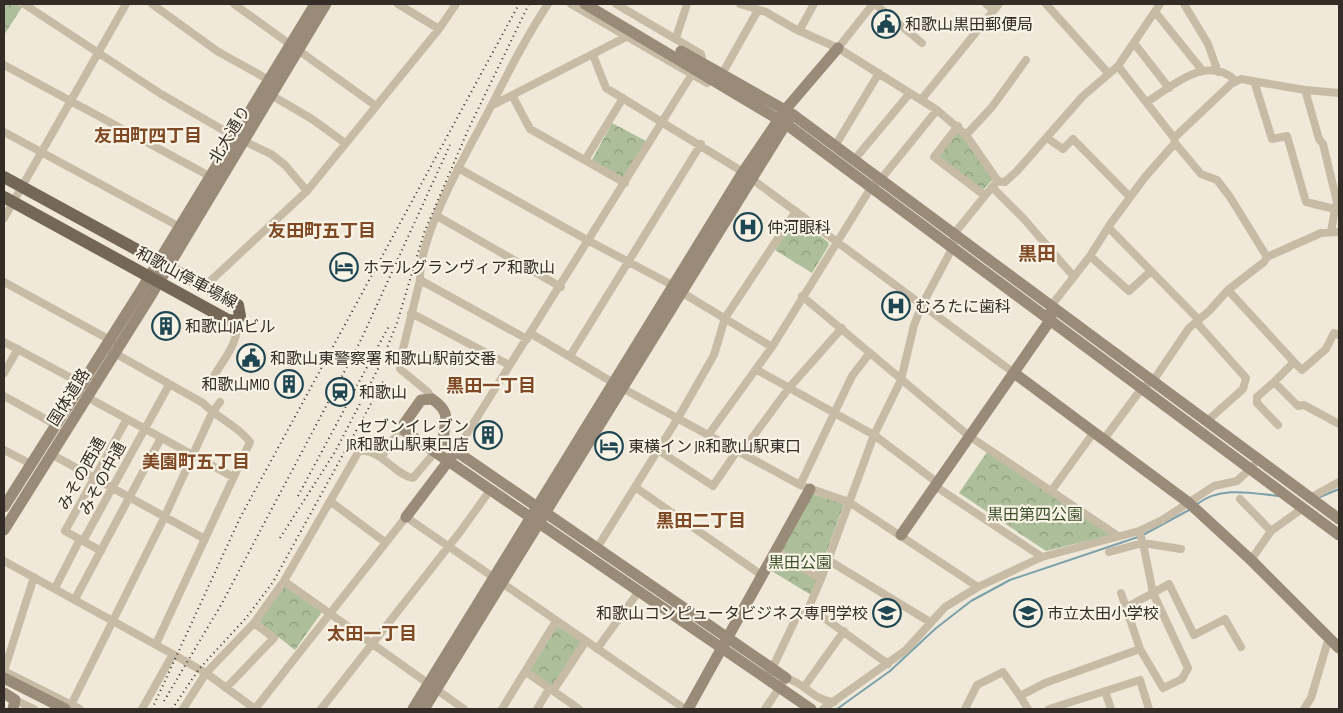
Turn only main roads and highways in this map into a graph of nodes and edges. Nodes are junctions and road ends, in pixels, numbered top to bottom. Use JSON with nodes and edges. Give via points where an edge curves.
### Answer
{"nodes":[{"id":1,"x":4,"y":177,"type":"edge"},
{"id":2,"x":8,"y":200,"type":"edge"}],
"edges":[{"from":1,"to":2,"type":"main road","name":"和歌山停車場線","via":[[205,286],[238,305],[241,312],[236,321],[228,320]]}]}
